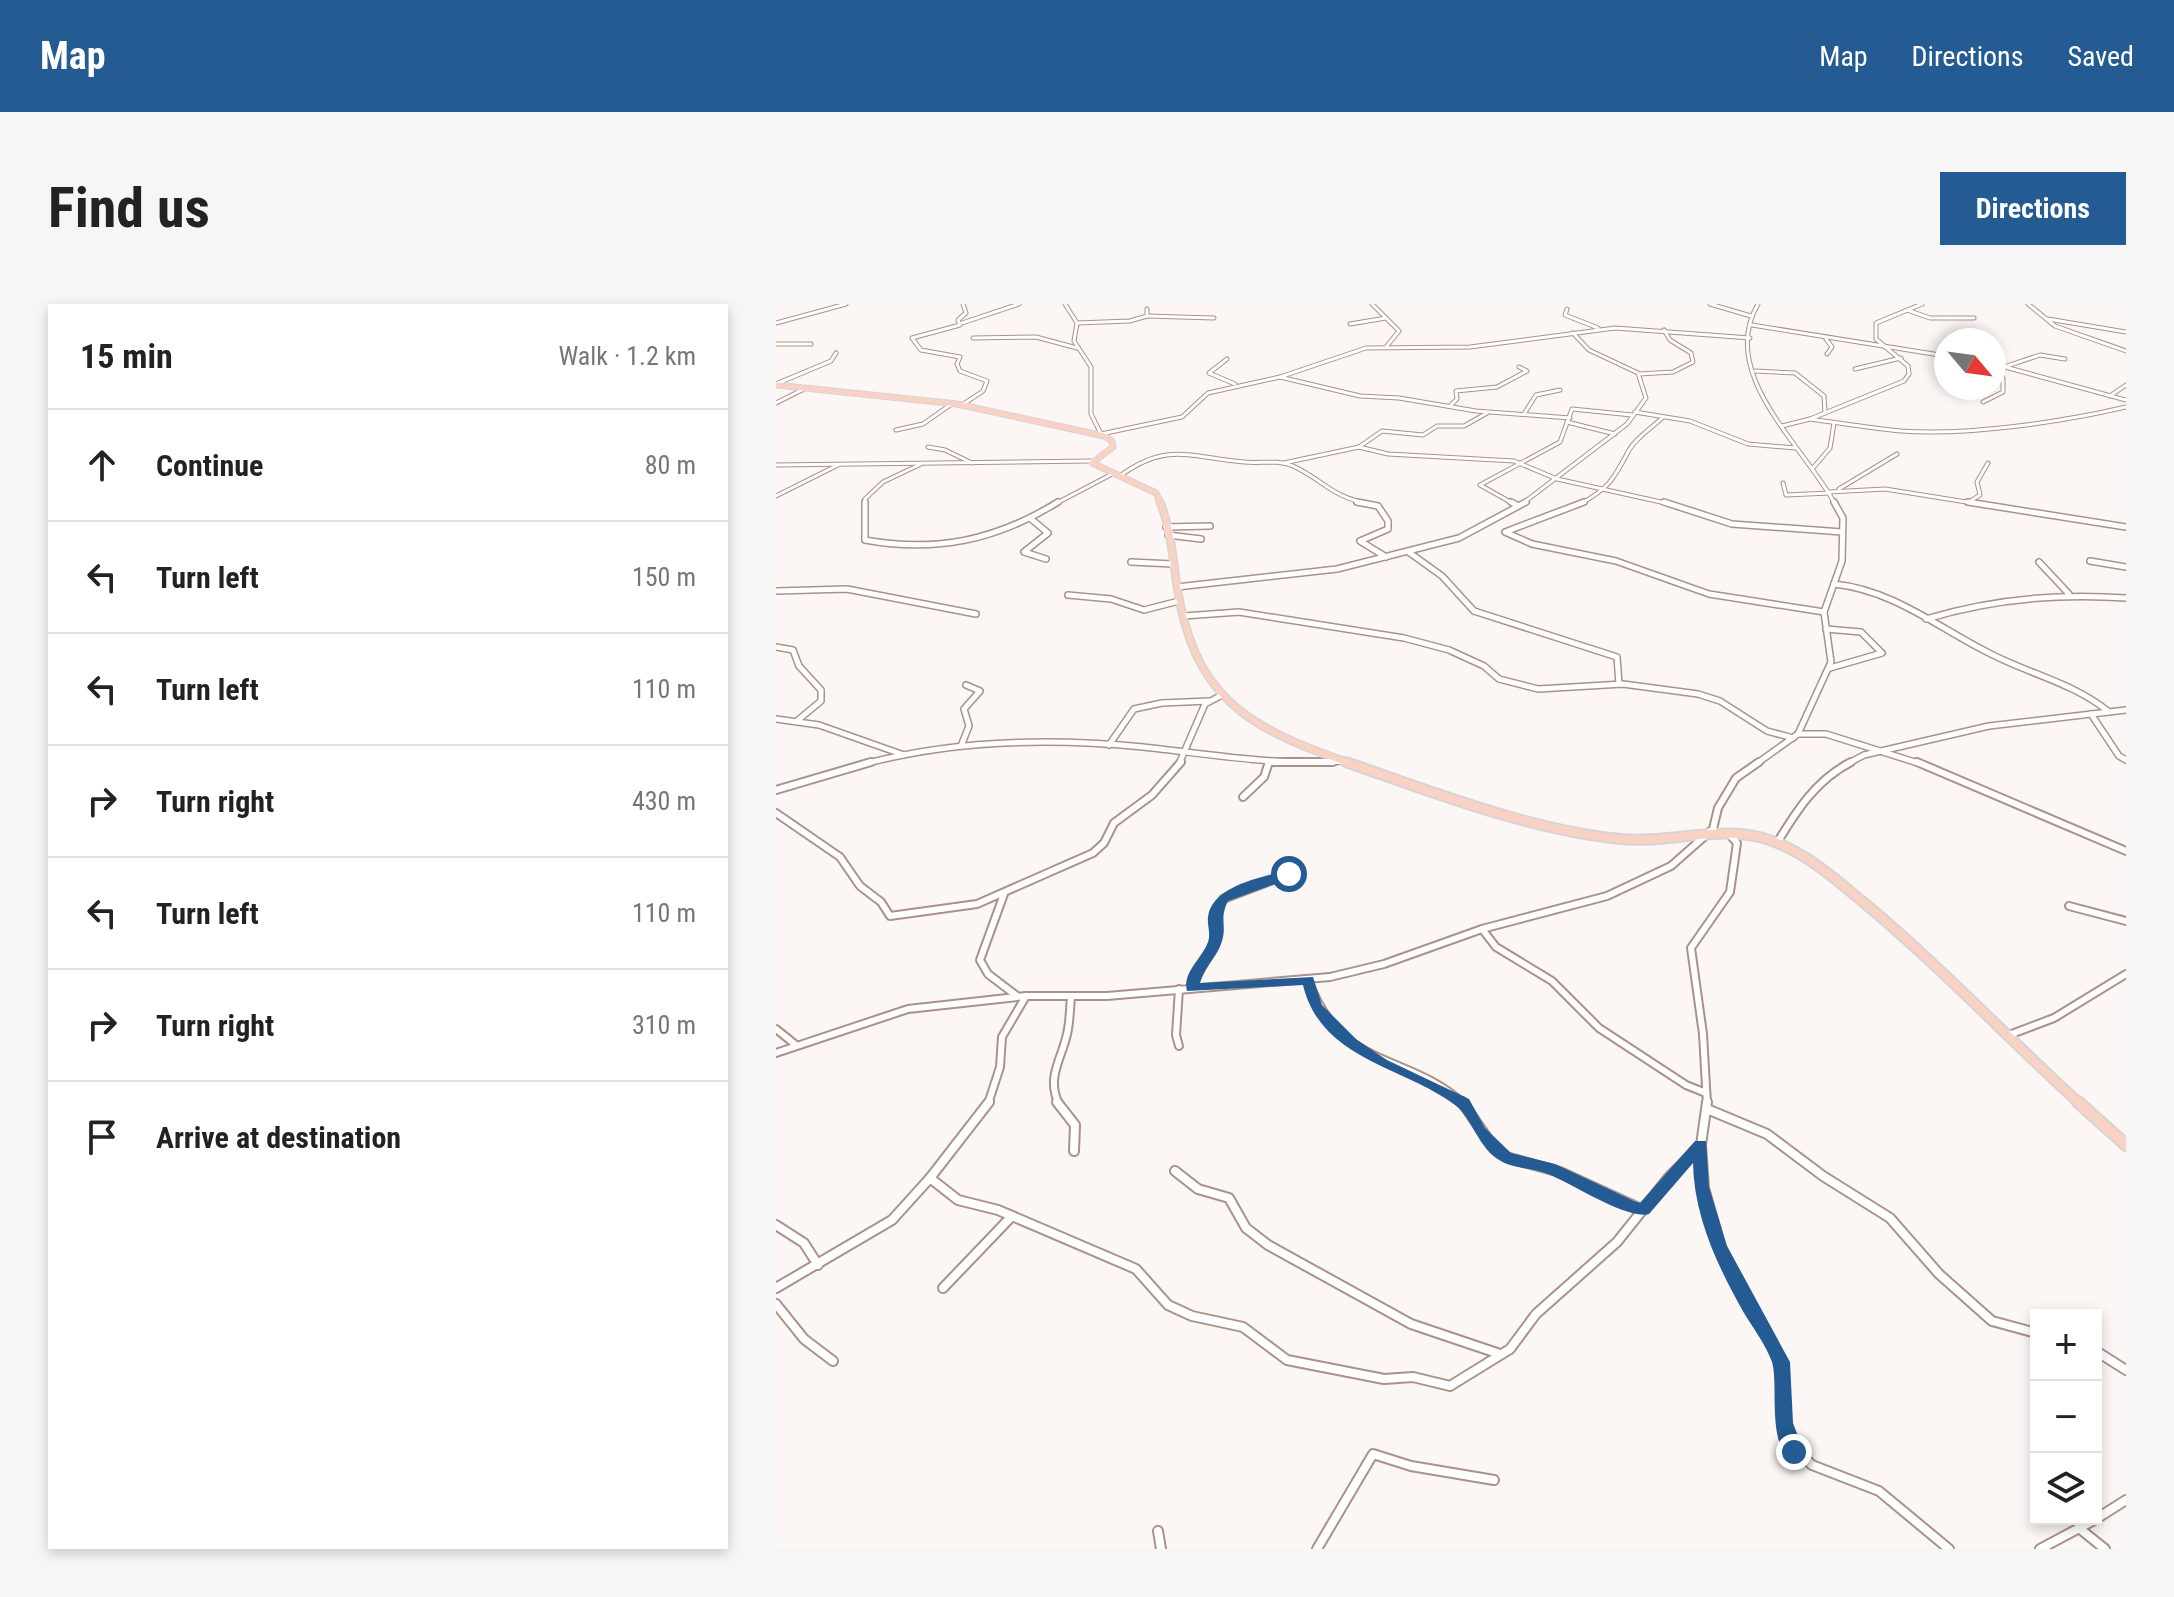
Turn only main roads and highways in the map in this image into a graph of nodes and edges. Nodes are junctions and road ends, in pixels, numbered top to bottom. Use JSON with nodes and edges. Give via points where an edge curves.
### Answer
{"nodes":[{"id":1,"x":776,"y":384,"type":"edge"},
{"id":2,"x":2126,"y":1145,"type":"edge"}],
"edges":[{"from":1,"to":2,"type":"main road","via":[[953,403],[1103,435],[1113,447],[1092,461],[1095,466],[1156,493],[1179,601],[1220,696],[1271,732],[1425,788],[1598,835],[1647,839],[1708,834],[1777,843],[1803,856],[1896,929]]}]}
